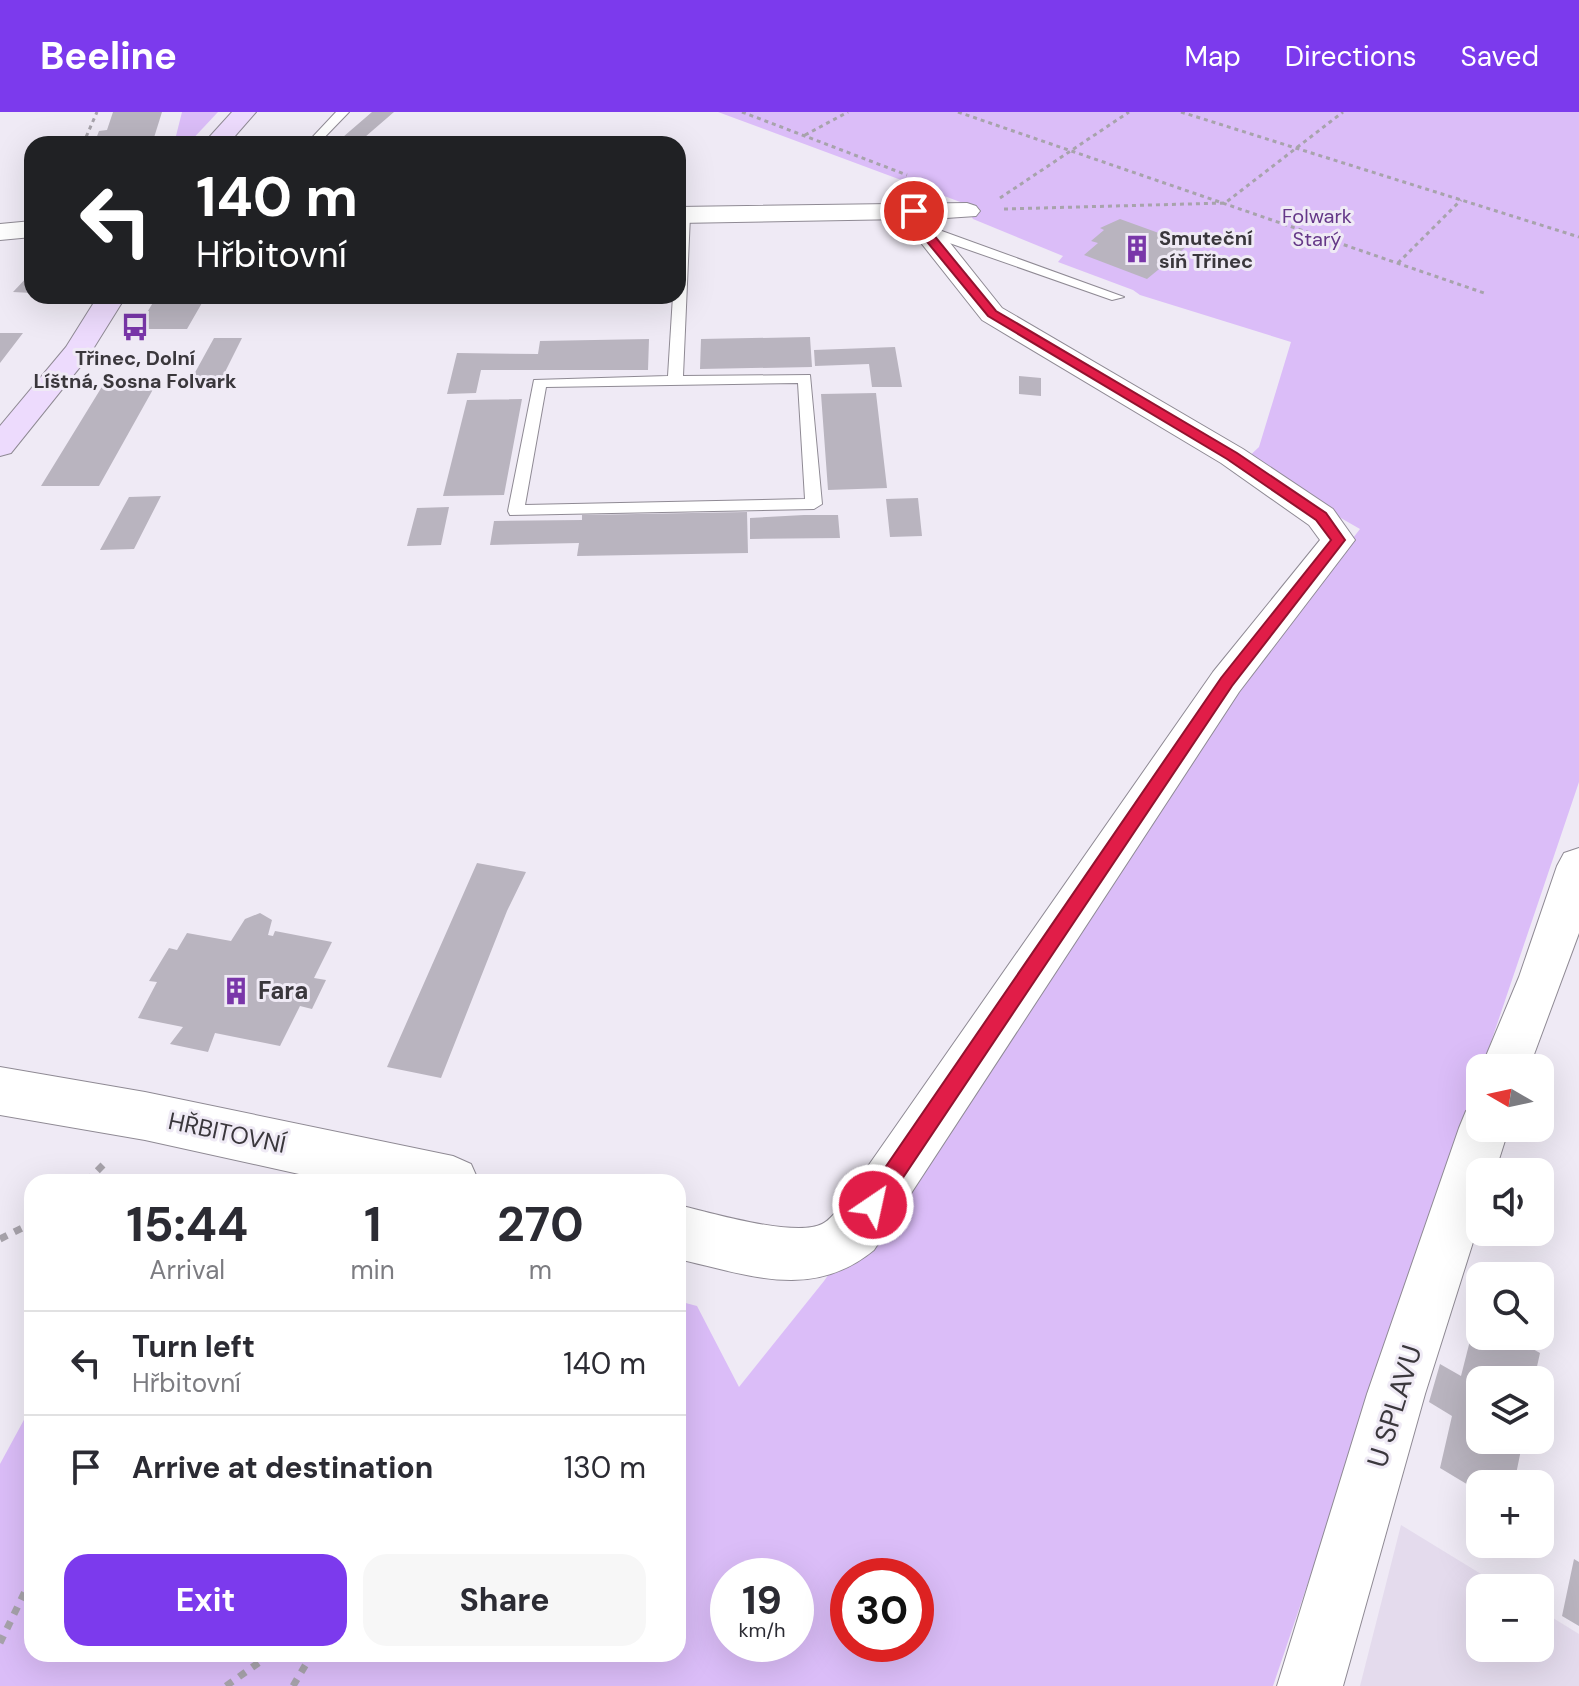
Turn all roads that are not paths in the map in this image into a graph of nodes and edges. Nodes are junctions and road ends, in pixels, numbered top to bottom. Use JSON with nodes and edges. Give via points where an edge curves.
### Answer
{"nodes":[{"id":1,"x":245,"y":112,"type":"edge"},
{"id":2,"x":343,"y":112,"type":"edge"},
{"id":3,"x":222,"y":136,"type":"edge"},
{"id":4,"x":320,"y":136,"type":"edge"},
{"id":5,"x":975,"y":210,"type":"road end"},
{"id":6,"x":686,"y":215,"type":"edge"},
{"id":7,"x":918,"y":220,"type":"junction"},
{"id":8,"x":24,"y":230,"type":"edge"},
{"id":9,"x":0,"y":232,"type":"edge"},
{"id":10,"x":1117,"y":297,"type":"dead end"},
{"id":11,"x":107,"y":304,"type":"edge"},
{"id":12,"x":678,"y":304,"type":"edge"},
{"id":13,"x":675,"y":380,"type":"junction"},
{"id":14,"x":0,"y":446,"type":"edge"},
{"id":15,"x":1579,"y":866,"type":"edge"},
{"id":16,"x":1579,"y":945,"type":"edge"},
{"id":17,"x":1542,"y":977,"type":"junction"},
{"id":18,"x":1511,"y":1054,"type":"edge"},
{"id":19,"x":0,"y":1091,"type":"edge"},
{"id":20,"x":1479,"y":1142,"type":"edge"},
{"id":21,"x":417,"y":1174,"type":"edge"},
{"id":22,"x":686,"y":1234,"type":"edge"},
{"id":23,"x":1310,"y":1686,"type":"edge"}],
"edges":[{"from":1,"to":3,"type":"street"},
{"from":2,"to":4,"type":"lane"},
{"from":5,"to":7,"type":"street"},
{"from":6,"to":7,"type":"street"},
{"from":7,"to":10,"type":"lane"},
{"from":7,"to":22,"type":"street","via":[[992,314],[1232,456],[1321,517],[1338,540],[1226,682],[855,1231],[830,1250],[804,1253]]},
{"from":8,"to":9,"type":"street"},
{"from":11,"to":14,"type":"street","via":[[78,351]]},
{"from":12,"to":13,"type":"lane"},
{"from":13,"to":13,"type":"lane","via":[[539,383],[516,511],[814,504],[805,378]]},
{"from":15,"to":17,"type":"street"},
{"from":16,"to":17,"type":"street"},
{"from":17,"to":18,"type":"street"},
{"from":19,"to":21,"type":"street","name":"HŘBITOVNÍ"},
{"from":20,"to":23,"type":"street","name":"U SPLAVU","via":[[1396,1394]]}]}
